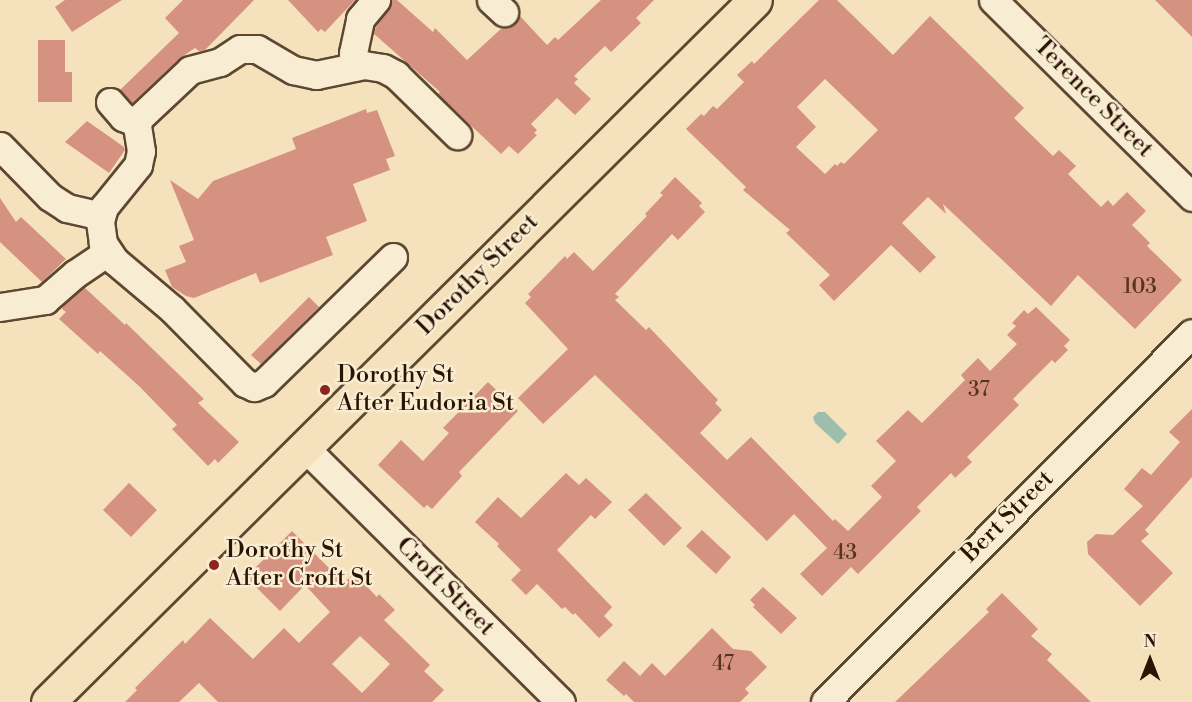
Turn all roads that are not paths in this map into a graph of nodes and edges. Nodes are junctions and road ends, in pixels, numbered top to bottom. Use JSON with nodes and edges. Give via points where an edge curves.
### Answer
{"nodes":[{"id":1,"x":376,"y":0,"type":"edge"},
{"id":2,"x":755,"y":0,"type":"edge"},
{"id":3,"x":993,"y":0,"type":"edge"},
{"id":4,"x":354,"y":67,"type":"junction"},
{"id":5,"x":110,"y":102,"type":"dead end"},
{"id":6,"x":136,"y":123,"type":"junction"},
{"id":7,"x":457,"y":135,"type":"dead end"},
{"id":8,"x":0,"y":146,"type":"edge"},
{"id":9,"x":1192,"y":197,"type":"edge"},
{"id":10,"x":101,"y":216,"type":"junction"},
{"id":11,"x":108,"y":252,"type":"junction"},
{"id":12,"x":393,"y":257,"type":"dead end"},
{"id":13,"x":0,"y":307,"type":"edge"},
{"id":14,"x":1192,"y":333,"type":"edge"},
{"id":15,"x":304,"y":447,"type":"junction"},
{"id":16,"x":48,"y":702,"type":"edge"},
{"id":17,"x":561,"y":702,"type":"edge"},
{"id":18,"x":825,"y":702,"type":"edge"}],
"edges":[{"from":1,"to":4,"type":"street","via":[[360,19]]},
{"from":2,"to":15,"type":"main road","name":"Dorothy Street"},
{"from":3,"to":9,"type":"street","name":"Terence Street"},
{"from":4,"to":6,"type":"street","via":[[316,75],[293,70],[257,49],[240,49],[220,62],[190,70]]},
{"from":4,"to":7,"type":"street","via":[[373,65],[396,75]]},
{"from":5,"to":6,"type":"street","via":[[123,117]]},
{"from":6,"to":10,"type":"street","via":[[141,151],[138,165],[110,197]]},
{"from":8,"to":10,"type":"street","via":[[50,197],[67,207]]},
{"from":10,"to":11,"type":"street","via":[[100,232]]},
{"from":11,"to":12,"type":"street","via":[[172,309],[245,383],[254,387],[264,383]]},
{"from":11,"to":13,"type":"street","via":[[45,300]]},
{"from":14,"to":18,"type":"street","name":"Bert Street"},
{"from":15,"to":16,"type":"main road","name":"Dorothy Street"},
{"from":15,"to":17,"type":"street","name":"Croft Street"}]}
